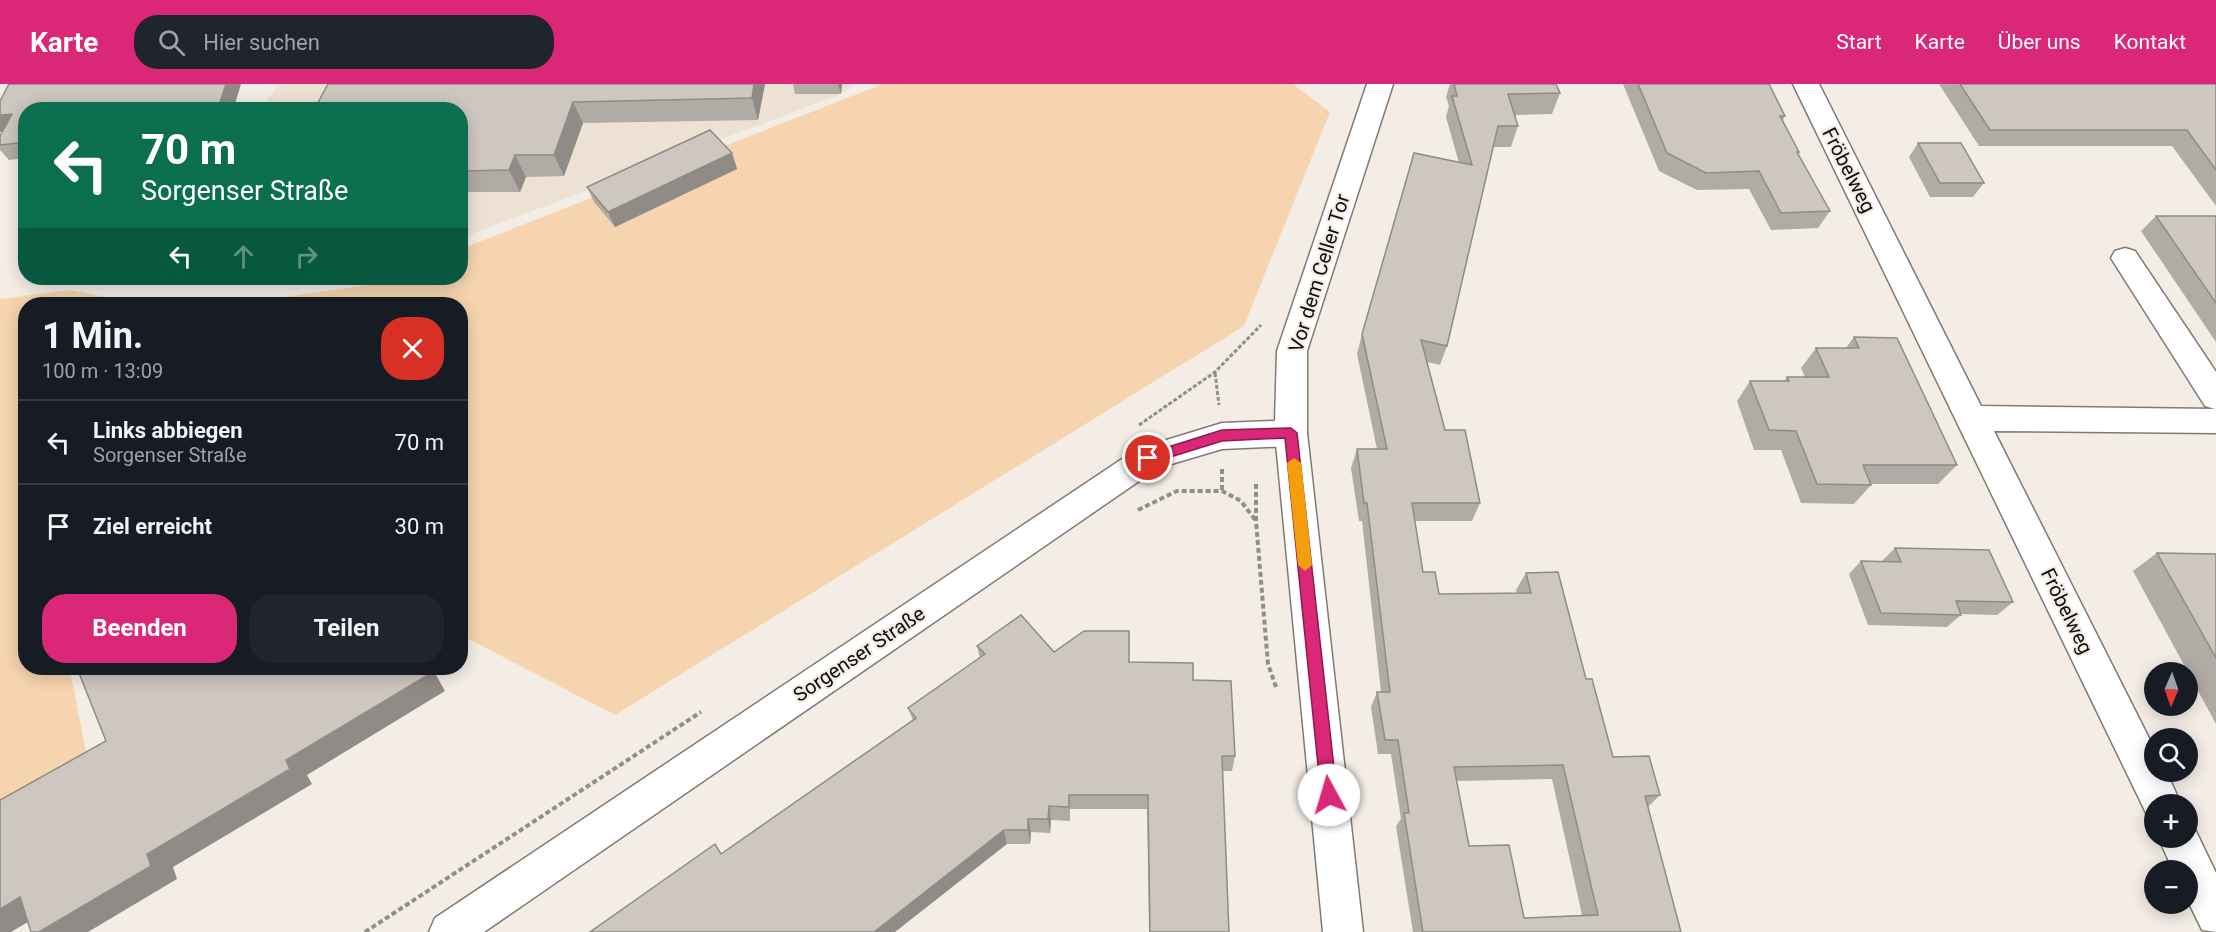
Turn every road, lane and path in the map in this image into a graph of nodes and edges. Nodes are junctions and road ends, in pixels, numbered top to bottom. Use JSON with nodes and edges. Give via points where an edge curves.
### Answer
{"nodes":[{"id":1,"x":1380,"y":84,"type":"edge"},
{"id":2,"x":1806,"y":84,"type":"edge"},
{"id":3,"x":2125,"y":258,"type":"dead end"},
{"id":4,"x":2216,"y":398,"type":"edge"},
{"id":5,"x":1973,"y":418,"type":"junction"},
{"id":6,"x":2216,"y":421,"type":"edge"},
{"id":7,"x":1291,"y":433,"type":"junction"},
{"id":8,"x":1256,"y":521,"type":"dead end"},
{"id":9,"x":1268,"y":664,"type":"dead end"},
{"id":10,"x":2157,"y":794,"type":"edge"},
{"id":11,"x":2183,"y":848,"type":"edge"},
{"id":12,"x":2216,"y":916,"type":"edge"},
{"id":13,"x":449,"y":932,"type":"edge"},
{"id":14,"x":1343,"y":932,"type":"edge"}],
"edges":[{"from":1,"to":7,"type":"street","name":"Vor dem Celler Tor","via":[[1292,351]]},
{"from":2,"to":5,"type":"street","name":"Fröbelweg"},
{"from":3,"to":4,"type":"street"},
{"from":5,"to":6,"type":"street"},
{"from":5,"to":10,"type":"street","name":"Fröbelweg"},
{"from":7,"to":13,"type":"street","name":"Sorgenser Straße","via":[[1222,436],[1148,458]]},
{"from":7,"to":14,"type":"street","name":"Vor dem Celler Tor"},
{"from":8,"to":9,"type":"path"},
{"from":11,"to":12,"type":"street"}]}
